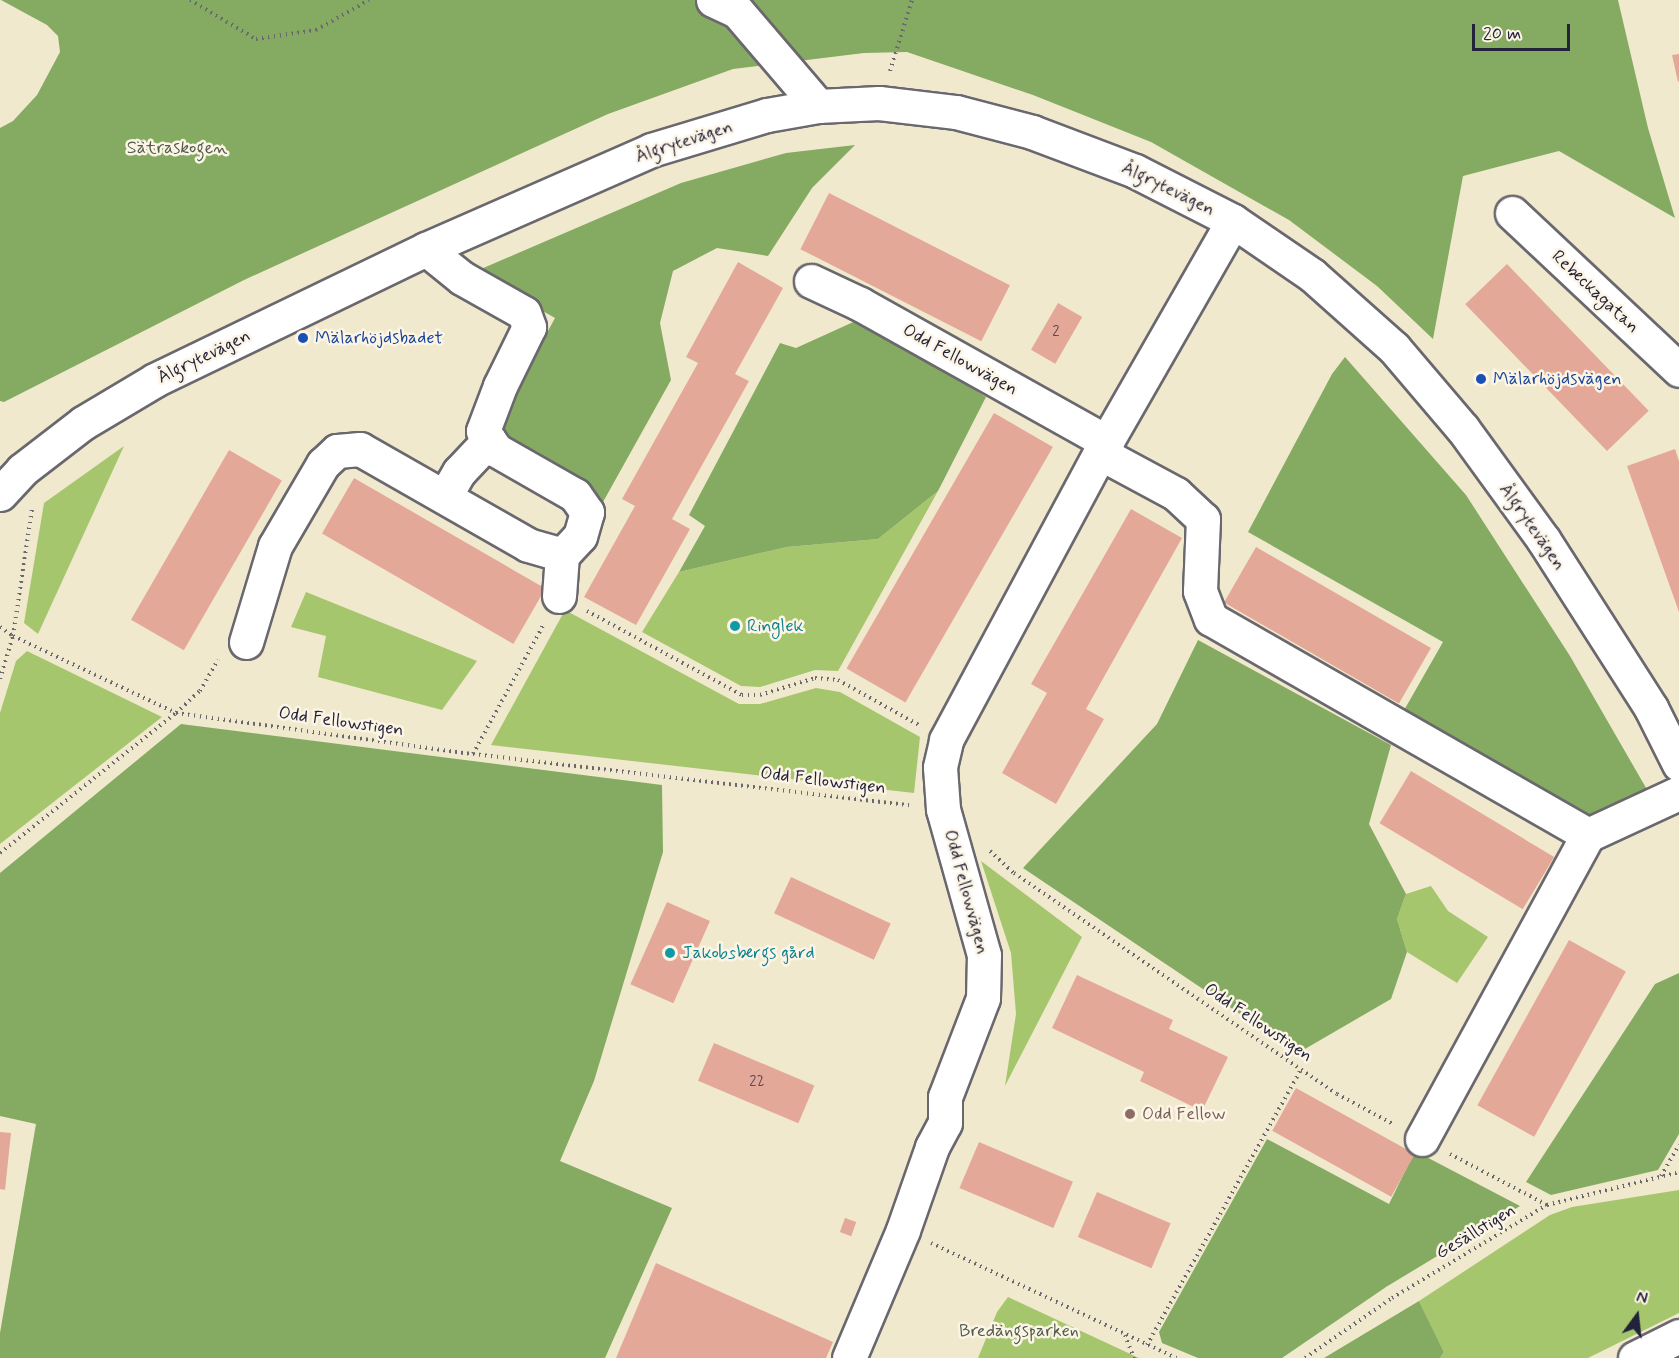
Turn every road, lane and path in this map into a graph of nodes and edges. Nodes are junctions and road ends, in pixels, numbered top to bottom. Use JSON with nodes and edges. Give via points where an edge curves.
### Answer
{"nodes":[{"id":1,"x":190,"y":0,"type":"edge"},
{"id":2,"x":369,"y":0,"type":"edge"},
{"id":3,"x":713,"y":0,"type":"edge"},
{"id":4,"x":912,"y":0,"type":"edge"},
{"id":5,"x":889,"y":72,"type":"junction"},
{"id":6,"x":878,"y":73,"type":"dead end"},
{"id":7,"x":901,"y":75,"type":"dead end"},
{"id":8,"x":818,"y":106,"type":"junction"},
{"id":9,"x":1512,"y":213,"type":"dead end"},
{"id":10,"x":1233,"y":221,"type":"junction"},
{"id":11,"x":426,"y":249,"type":"junction"},
{"id":12,"x":811,"y":281,"type":"dead end"},
{"id":13,"x":1679,"y":370,"type":"edge"},
{"id":14,"x":489,"y":440,"type":"junction"},
{"id":15,"x":1103,"y":448,"type":"junction"},
{"id":16,"x":7,"y":473,"type":"edge"},
{"id":17,"x":445,"y":496,"type":"junction"},
{"id":18,"x":562,"y":555,"type":"junction"},
{"id":19,"x":559,"y":596,"type":"junction"},
{"id":20,"x":0,"y":627,"type":"edge"},
{"id":21,"x":13,"y":636,"type":"junction"},
{"id":22,"x":246,"y":642,"type":"joint"},
{"id":23,"x":0,"y":679,"type":"edge"},
{"id":24,"x":176,"y":713,"type":"junction"},
{"id":25,"x":946,"y":740,"type":"junction"},
{"id":26,"x":473,"y":754,"type":"junction"},
{"id":27,"x":1679,"y":764,"type":"edge"},
{"id":28,"x":1679,"y":793,"type":"edge"},
{"id":29,"x":944,"y":808,"type":"junction"},
{"id":30,"x":1588,"y":835,"type":"junction"},
{"id":31,"x":988,"y":849,"type":"dead end"},
{"id":32,"x":0,"y":853,"type":"edge"},
{"id":33,"x":1301,"y":1070,"type":"junction"},
{"id":34,"x":1422,"y":1139,"type":"junction"},
{"id":35,"x":1679,"y":1145,"type":"edge"},
{"id":36,"x":1679,"y":1172,"type":"edge"},
{"id":37,"x":1661,"y":1176,"type":"junction"},
{"id":38,"x":1547,"y":1205,"type":"junction"},
{"id":39,"x":903,"y":1230,"type":"junction"},
{"id":40,"x":1125,"y":1335,"type":"junction"},
{"id":41,"x":1679,"y":1336,"type":"edge"},
{"id":42,"x":1147,"y":1345,"type":"junction"},
{"id":43,"x":849,"y":1358,"type":"edge"},
{"id":44,"x":1134,"y":1358,"type":"edge"},
{"id":45,"x":1176,"y":1358,"type":"edge"},
{"id":46,"x":1305,"y":1358,"type":"edge"},
{"id":47,"x":1635,"y":1358,"type":"edge"}],
"edges":[{"from":1,"to":2,"type":"path","via":[[256,39],[316,30]]},
{"from":3,"to":8,"type":"street","via":[[737,11]]},
{"from":4,"to":5,"type":"path"},
{"from":5,"to":6,"type":"path"},
{"from":5,"to":7,"type":"path"},
{"from":8,"to":10,"type":"street","name":"Ålgrytevägen","via":[[879,103],[956,112],[1032,132],[1135,171]]},
{"from":8,"to":11,"type":"street","name":"Ålgrytevägen","via":[[767,115],[651,150]]},
{"from":9,"to":13,"type":"street","name":"Rebeckagatan"},
{"from":10,"to":15,"type":"street","name":"Odd Fellowvägen"},
{"from":10,"to":27,"type":"street","name":"Ålgrytevägen","via":[[1312,275],[1386,341],[1463,429],[1549,549],[1651,708]]},
{"from":11,"to":14,"type":"street","via":[[462,278],[524,313],[529,327],[483,431]]},
{"from":11,"to":16,"type":"street","name":"Ålgrytevägen","via":[[155,380]]},
{"from":12,"to":15,"type":"street","name":"Odd Fellowvägen","via":[[860,304]]},
{"from":14,"to":17,"type":"street","via":[[459,472]]},
{"from":14,"to":18,"type":"street","via":[[496,450],[575,495],[588,512],[580,536]]},
{"from":15,"to":25,"type":"street","name":"Odd Fellowvägen"},
{"from":15,"to":30,"type":"street","via":[[1176,494],[1203,519],[1200,591],[1211,619]]},
{"from":16,"to":21,"type":"path","via":[[34,492]]},
{"from":17,"to":18,"type":"street","via":[[528,546]]},
{"from":17,"to":22,"type":"street","via":[[360,449],[337,452],[323,464],[275,546]]},
{"from":18,"to":19,"type":"street"},
{"from":19,"to":25,"type":"path","via":[[742,695],[760,695],[815,678],[838,680]]},
{"from":19,"to":26,"type":"path"},
{"from":20,"to":21,"type":"path","name":"Odd Fellowstigen"},
{"from":21,"to":23,"type":"path"},
{"from":21,"to":24,"type":"path","name":"Odd Fellowstigen"},
{"from":22,"to":24,"type":"path","via":[[231,637],[200,690]]},
{"from":24,"to":26,"type":"path","name":"Odd Fellowstigen"},
{"from":24,"to":32,"type":"path"},
{"from":25,"to":29,"type":"street","name":"Odd Fellowvägen","via":[[940,767]]},
{"from":26,"to":29,"type":"path","name":"Odd Fellowstigen"},
{"from":28,"to":30,"type":"street"},
{"from":29,"to":39,"type":"street","name":"Odd Fellowvägen","via":[[984,955],[982,998],[945,1097],[945,1123],[932,1147]]},
{"from":30,"to":34,"type":"street"},
{"from":31,"to":33,"type":"path","name":"Odd Fellowstigen","via":[[1014,873]]},
{"from":33,"to":34,"type":"path","name":"Odd Fellowstigen","via":[[1337,1095]]},
{"from":33,"to":42,"type":"path"},
{"from":34,"to":38,"type":"path","name":"Odd Fellowstigen"},
{"from":35,"to":37,"type":"path"},
{"from":36,"to":37,"type":"path","name":"Gesällstigen"},
{"from":37,"to":38,"type":"path","name":"Gesällstigen"},
{"from":38,"to":46,"type":"path","name":"Gesällstigen","via":[[1392,1298]]},
{"from":39,"to":40,"type":"path"},
{"from":39,"to":43,"type":"street","name":"Odd Fellowvägen"},
{"from":40,"to":42,"type":"path"},
{"from":40,"to":44,"type":"path"},
{"from":41,"to":47,"type":"street"},
{"from":42,"to":45,"type":"path"}]}
